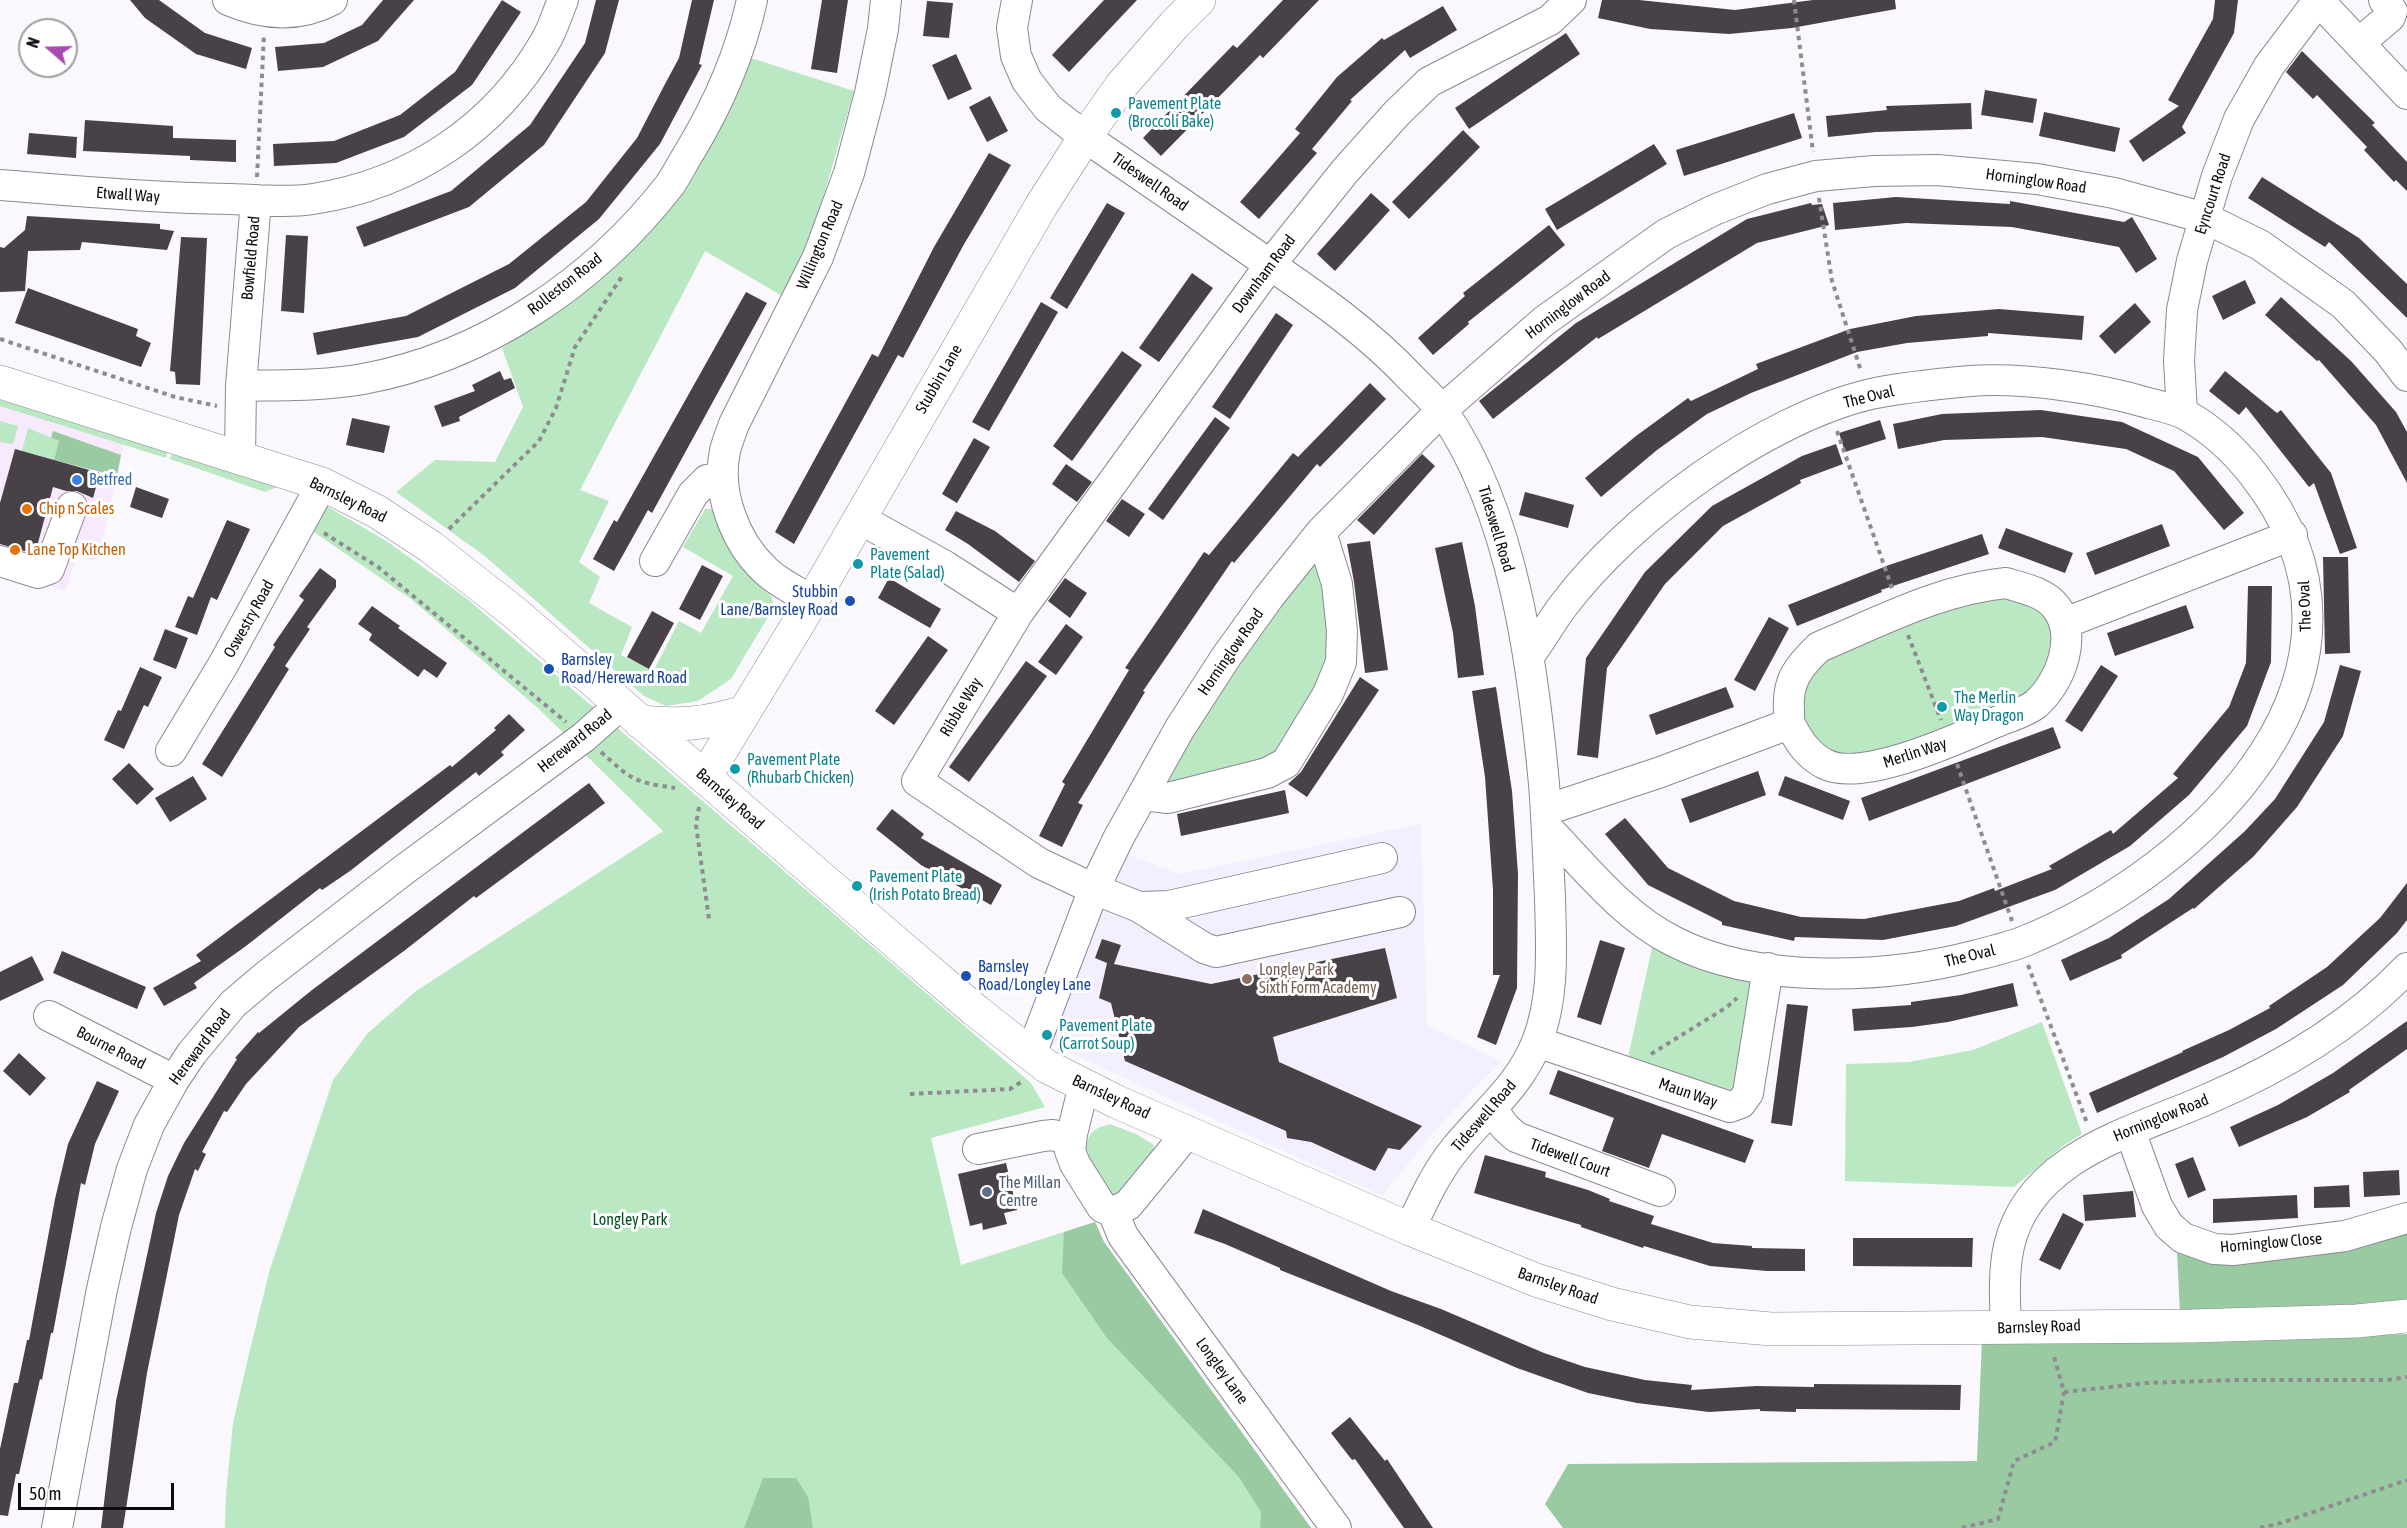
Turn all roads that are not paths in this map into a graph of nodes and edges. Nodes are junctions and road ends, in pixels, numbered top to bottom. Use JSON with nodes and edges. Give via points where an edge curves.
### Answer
{"nodes":[{"id":1,"x":228,"y":0,"type":"edge"},
{"id":2,"x":332,"y":0,"type":"edge"},
{"id":3,"x":563,"y":0,"type":"edge"},
{"id":4,"x":752,"y":0,"type":"edge"},
{"id":5,"x":886,"y":0,"type":"edge"},
{"id":6,"x":1017,"y":0,"type":"edge"},
{"id":7,"x":1199,"y":0,"type":"edge"},
{"id":8,"x":1571,"y":0,"type":"edge"},
{"id":9,"x":2318,"y":0,"type":"edge"},
{"id":10,"x":2384,"y":0,"type":"edge"},
{"id":11,"x":2359,"y":43,"type":"junction"},
{"id":12,"x":2407,"y":94,"type":"edge"},
{"id":13,"x":1085,"y":137,"type":"junction"},
{"id":14,"x":0,"y":185,"type":"edge"},
{"id":15,"x":256,"y":200,"type":"junction"},
{"id":16,"x":2205,"y":218,"type":"junction"},
{"id":17,"x":1270,"y":265,"type":"junction"},
{"id":18,"x":2407,"y":376,"type":"edge"},
{"id":19,"x":0,"y":382,"type":"edge"},
{"id":20,"x":241,"y":398,"type":"junction"},
{"id":21,"x":1442,"y":410,"type":"junction"},
{"id":22,"x":2182,"y":412,"type":"junction"},
{"id":23,"x":240,"y":458,"type":"junction"},
{"id":24,"x":723,"y":478,"type":"junction"},
{"id":25,"x":322,"y":484,"type":"junction"},
{"id":26,"x":72,"y":507,"type":"dead end"},
{"id":27,"x":860,"y":519,"type":"junction"},
{"id":28,"x":1321,"y":532,"type":"junction"},
{"id":29,"x":2292,"y":535,"type":"junction"},
{"id":30,"x":0,"y":561,"type":"edge"},
{"id":31,"x":655,"y":561,"type":"dead end"},
{"id":32,"x":812,"y":601,"type":"junction"},
{"id":33,"x":1018,"y":613,"type":"junction"},
{"id":34,"x":2065,"y":622,"type":"junction"},
{"id":35,"x":1529,"y":656,"type":"junction"},
{"id":36,"x":744,"y":712,"type":"junction"},
{"id":37,"x":630,"y":713,"type":"junction"},
{"id":38,"x":1790,"y":724,"type":"junction"},
{"id":39,"x":171,"y":751,"type":"dead end"},
{"id":40,"x":705,"y":777,"type":"junction"},
{"id":41,"x":1144,"y":795,"type":"junction"},
{"id":42,"x":1547,"y":819,"type":"junction"},
{"id":43,"x":1382,"y":858,"type":"dead end"},
{"id":44,"x":1094,"y":889,"type":"junction"},
{"id":45,"x":1139,"y":907,"type":"junction"},
{"id":46,"x":1400,"y":912,"type":"dead end"},
{"id":47,"x":1768,"y":968,"type":"junction"},
{"id":48,"x":2407,"y":969,"type":"edge"},
{"id":49,"x":49,"y":1016,"type":"dead end"},
{"id":50,"x":1537,"y":1042,"type":"junction"},
{"id":51,"x":1038,"y":1060,"type":"junction"},
{"id":52,"x":174,"y":1080,"type":"junction"},
{"id":53,"x":1084,"y":1085,"type":"junction"},
{"id":54,"x":1492,"y":1109,"type":"junction"},
{"id":55,"x":2130,"y":1131,"type":"junction"},
{"id":56,"x":1188,"y":1132,"type":"junction"},
{"id":57,"x":1071,"y":1140,"type":"junction"},
{"id":58,"x":978,"y":1149,"type":"dead end"},
{"id":59,"x":1660,"y":1191,"type":"dead end"},
{"id":60,"x":1113,"y":1212,"type":"junction"},
{"id":61,"x":2407,"y":1218,"type":"edge"},
{"id":62,"x":1410,"y":1229,"type":"junction"},
{"id":63,"x":2407,"y":1316,"type":"edge"},
{"id":64,"x":2006,"y":1328,"type":"junction"},
{"id":65,"x":57,"y":1528,"type":"edge"},
{"id":66,"x":1336,"y":1528,"type":"edge"}],
"edges":[{"from":1,"to":2,"type":"street","via":[[266,13],[297,13]]},
{"from":3,"to":15,"type":"street","name":"Bowfield Road","via":[[546,40],[523,77],[490,115],[450,147],[406,172],[357,190],[311,199]]},
{"from":4,"to":20,"type":"street","name":"Rolleston Road","via":[[734,65],[710,118],[670,184],[628,233],[579,277],[493,334],[450,354],[364,378]]},
{"from":5,"to":24,"type":"street","name":"Willington Road","via":[[870,93],[849,173],[818,257],[734,424],[725,451]]},
{"from":6,"to":13,"type":"street","name":"Tideswell Road","via":[[1012,28],[1016,56],[1027,81],[1048,108]]},
{"from":7,"to":13,"type":"main road","name":"Stubbin Lane","via":[[1121,86]]},
{"from":8,"to":17,"type":"street","name":"Downham Road","via":[[1550,20],[1429,82],[1346,171]]},
{"from":9,"to":11,"type":"street"},
{"from":9,"to":16,"type":"street","name":"Eyncourt Road","via":[[2269,66],[2239,119]]},
{"from":10,"to":11,"type":"street","via":[[2392,11],[2390,17]]},
{"from":11,"to":12,"type":"street"},
{"from":13,"to":17,"type":"street","name":"Tideswell Road"},
{"from":13,"to":27,"type":"main road","name":"Stubbin Lane","via":[[956,349]]},
{"from":14,"to":15,"type":"street","name":"Etwall Way","via":[[167,198]]},
{"from":15,"to":20,"type":"street","name":"Bowfield Road"},
{"from":16,"to":18,"type":"street","name":"Horninglow Road","via":[[2260,245],[2343,304]]},
{"from":16,"to":21,"type":"street","name":"Horninglow Road","via":[[2114,193],[2037,179],[1937,170],[1874,171],[1806,179],[1767,189],[1666,234],[1544,321]]},
{"from":16,"to":22,"type":"street","name":"Eyncourt Road","via":[[2182,310]]},
{"from":17,"to":21,"type":"street","name":"Tideswell Road","via":[[1340,312],[1389,354]]},
{"from":17,"to":33,"type":"street","name":"Downham Road"},
{"from":19,"to":23,"type":"main road","name":"Barnsley Road"},
{"from":20,"to":23,"type":"street","name":"Bowfield Road"},
{"from":21,"to":28,"type":"street","name":"Horninglow Road"},
{"from":21,"to":35,"type":"street","name":"Tideswell Road","via":[[1486,489]]},
{"from":22,"to":29,"type":"street","name":"The Oval","via":[[2222,439],[2249,469],[2272,498]]},
{"from":22,"to":35,"type":"street","name":"The Oval","via":[[2114,393],[1984,380],[1918,386],[1868,395],[1828,408],[1730,457],[1678,494],[1636,529],[1565,604]]},
{"from":23,"to":25,"type":"main road","name":"Barnsley Road"},
{"from":24,"to":31,"type":"street","via":[[707,480],[693,494]]},
{"from":24,"to":32,"type":"street","name":"Willington Road","via":[[735,526],[747,551],[766,572]]},
{"from":25,"to":37,"type":"main road","name":"Barnsley Road","via":[[376,511],[430,546]]},
{"from":25,"to":39,"type":"street","name":"Oswestry Road"},
{"from":26,"to":30,"type":"street","via":[[49,569],[38,573]]},
{"from":27,"to":32,"type":"main road","name":"Stubbin Lane"},
{"from":27,"to":33,"type":"street","via":[[945,566]]},
{"from":28,"to":41,"type":"street","name":"Horninglow Road","via":[[1226,657],[1180,728]]},
{"from":28,"to":41,"type":"street","via":[[1337,584],[1341,662],[1328,694],[1286,763],[1267,773],[1168,798]]},
{"from":29,"to":34,"type":"street"},
{"from":29,"to":47,"type":"street","name":"The Oval","via":[[2306,577],[2308,628],[2305,658],[2292,700],[2242,786],[2195,834],[2133,883],[2076,918],[2020,943],[1902,971],[1839,975]]},
{"from":32,"to":36,"type":"main road","name":"Stubbin Lane"},
{"from":33,"to":44,"type":"street","name":"Ribble Way","via":[[917,781],[1039,863]]},
{"from":34,"to":38,"type":"street","name":"Merlin Way","via":[[2054,604],[2031,590],[2006,583],[1982,585],[1900,613],[1819,647],[1803,662],[1791,682]]},
{"from":34,"to":38,"type":"street","name":"Merlin Way","via":[[2067,640],[2052,687],[2034,705],[1949,742],[1881,765],[1848,770],[1826,765],[1804,748]]},
{"from":35,"to":42,"type":"street","name":"Tideswell Road"},
{"from":36,"to":37,"type":"main road","via":[[674,725]]},
{"from":36,"to":40,"type":"main road","name":"Stubbin Lane"},
{"from":37,"to":40,"type":"main road","name":"Barnsley Road"},
{"from":37,"to":52,"type":"street","name":"Hereward Road","via":[[584,737],[266,976],[233,1004]]},
{"from":38,"to":42,"type":"street"},
{"from":40,"to":51,"type":"main road","name":"Barnsley Road"},
{"from":41,"to":44,"type":"street","name":"Horninglow Road"},
{"from":42,"to":47,"type":"street","name":"The Oval","via":[[1597,880],[1632,914],[1672,941],[1722,960]]},
{"from":42,"to":50,"type":"street","name":"Tideswell Road","via":[[1552,963],[1548,1004]]},
{"from":43,"to":45,"type":"street","via":[[1169,906]]},
{"from":44,"to":45,"type":"street"},
{"from":44,"to":51,"type":"street","name":"Horninglow Road"},
{"from":45,"to":46,"type":"street","via":[[1216,952]]},
{"from":47,"to":50,"type":"street","name":"Maun Way","via":[[1749,1093],[1742,1103],[1730,1107]]},
{"from":48,"to":55,"type":"street","name":"Horninglow Road","via":[[2383,993],[2328,1035],[2211,1098]]},
{"from":49,"to":52,"type":"street","name":"Bourne Road"},
{"from":50,"to":54,"type":"street","name":"Tideswell Road","via":[[1510,1091]]},
{"from":51,"to":53,"type":"main road","name":"Barnsley Road"},
{"from":52,"to":65,"type":"street","name":"Hereward Road","via":[[149,1125],[116,1227]]},
{"from":53,"to":56,"type":"main road","name":"Barnsley Road"},
{"from":53,"to":57,"type":"street","name":"Longley Lane"},
{"from":54,"to":59,"type":"street","name":"Tidewell Court","via":[[1516,1137]]},
{"from":54,"to":62,"type":"street","name":"Tideswell Road","via":[[1456,1147],[1438,1173]]},
{"from":55,"to":61,"type":"street","name":"Horninglow Close","via":[[2157,1206],[2169,1226],[2183,1238],[2214,1250],[2345,1236]]},
{"from":55,"to":64,"type":"street","name":"Horninglow Road","via":[[2095,1145],[2066,1165],[2043,1184],[2026,1207],[2010,1245],[2006,1269]]},
{"from":56,"to":60,"type":"street","via":[[1128,1205]]},
{"from":56,"to":62,"type":"main road","name":"Barnsley Road"},
{"from":57,"to":58,"type":"street","via":[[1043,1136]]},
{"from":57,"to":60,"type":"street","name":"Longley Lane","via":[[1075,1164],[1102,1207]]},
{"from":60,"to":66,"type":"street","name":"Longley Lane","via":[[1129,1244]]},
{"from":62,"to":64,"type":"main road","name":"Barnsley Road","via":[[1536,1280],[1612,1304],[1690,1322],[1771,1329]]},
{"from":63,"to":64,"type":"main road","name":"Barnsley Road","via":[[2192,1326]]}]}
